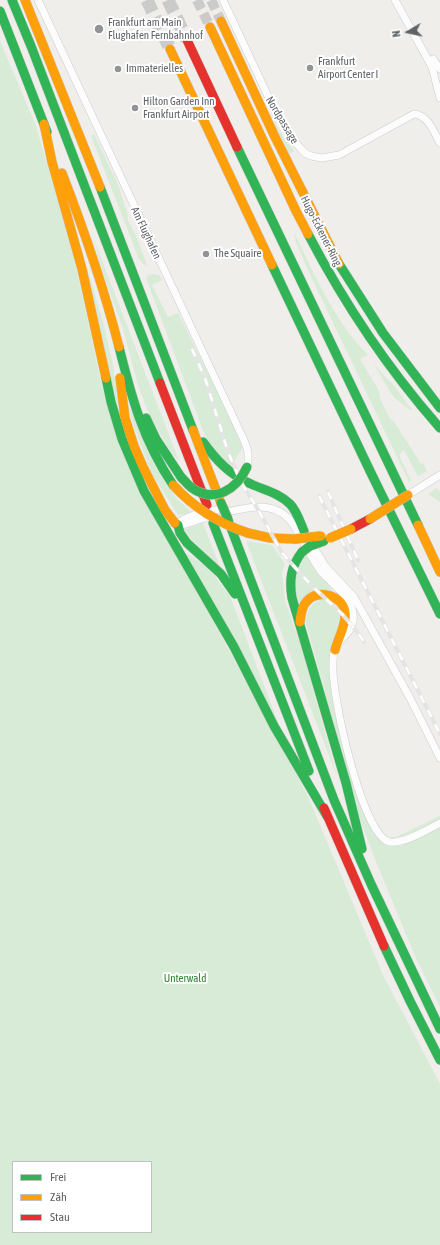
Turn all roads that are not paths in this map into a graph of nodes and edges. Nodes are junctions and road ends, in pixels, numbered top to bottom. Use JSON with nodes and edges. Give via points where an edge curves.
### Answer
{"nodes":[{"id":1,"x":12,"y":0,"type":"edge"},
{"id":2,"x":25,"y":0,"type":"edge"},
{"id":3,"x":38,"y":0,"type":"edge"},
{"id":4,"x":223,"y":0,"type":"edge"},
{"id":5,"x":395,"y":0,"type":"edge"},
{"id":6,"x":399,"y":0,"type":"edge"},
{"id":7,"x":0,"y":11,"type":"edge"},
{"id":8,"x":221,"y":21,"type":"tunnel mouth"},
{"id":9,"x":210,"y":27,"type":"tunnel mouth"},
{"id":10,"x":187,"y":40,"type":"tunnel mouth"},
{"id":11,"x":170,"y":49,"type":"tunnel mouth"},
{"id":12,"x":440,"y":69,"type":"edge"},
{"id":13,"x":440,"y":98,"type":"edge"},
{"id":14,"x":44,"y":124,"type":"junction"},
{"id":15,"x":440,"y":143,"type":"edge"},
{"id":16,"x":117,"y":340,"type":"junction"},
{"id":17,"x":125,"y":371,"type":"junction"},
{"id":18,"x":440,"y":408,"type":"edge"},
{"id":19,"x":190,"y":420,"type":"junction"},
{"id":20,"x":440,"y":428,"type":"edge"},
{"id":21,"x":247,"y":467,"type":"joint"},
{"id":22,"x":440,"y":475,"type":"edge"},
{"id":23,"x":408,"y":496,"type":"joint"},
{"id":24,"x":178,"y":525,"type":"junction"},
{"id":25,"x":304,"y":531,"type":"junction"},
{"id":26,"x":326,"y":537,"type":"junction"},
{"id":27,"x":440,"y":572,"type":"edge"},
{"id":28,"x":440,"y":614,"type":"edge"},
{"id":29,"x":249,"y":616,"type":"junction"},
{"id":30,"x":302,"y":634,"type":"junction"},
{"id":31,"x":335,"y":650,"type":"junction"},
{"id":32,"x":440,"y":758,"type":"edge"},
{"id":33,"x":327,"y":816,"type":"junction"},
{"id":34,"x":440,"y":823,"type":"edge"},
{"id":35,"x":371,"y":884,"type":"junction"},
{"id":36,"x":440,"y":1029,"type":"edge"},
{"id":37,"x":440,"y":1060,"type":"edge"}],
"edges":[{"from":1,"to":29,"type":"main road"},
{"from":2,"to":19,"type":"main road"},
{"from":3,"to":21,"type":"street","name":"Am Flughafen","via":[[242,436],[249,459]]},
{"from":4,"to":15,"type":"street","name":"Nordpassage","via":[[277,115],[292,139],[305,153],[322,158],[339,156],[411,115],[418,114],[426,119]]},
{"from":5,"to":13,"type":"street","via":[[432,67]]},
{"from":6,"to":12,"type":"street"},
{"from":7,"to":14,"type":"main road"},
{"from":8,"to":18,"type":"main road","name":"Hugo-Eckener-Ring","via":[[274,135],[343,270],[383,334]]},
{"from":9,"to":20,"type":"main road","name":"Hugo-Eckener-Ring","via":[[296,211],[330,276],[390,367]]},
{"from":10,"to":27,"type":"main road"},
{"from":11,"to":28,"type":"main road"},
{"from":14,"to":16,"type":"main road","via":[[101,281]]},
{"from":14,"to":33,"type":"main road","via":[[83,275],[111,402],[132,465],[144,491],[234,647],[274,726]]},
{"from":16,"to":17,"type":"main road"},
{"from":16,"to":24,"type":"main road","via":[[120,390],[134,446],[165,510]]},
{"from":17,"to":21,"type":"main road","bridge":true,"via":[[156,439],[181,477],[193,488],[205,494],[226,491],[236,486]]},
{"from":17,"to":26,"type":"main road","bridge":true,"via":[[148,445],[173,485],[188,501],[221,523],[248,533],[270,538]]},
{"from":19,"to":25,"type":"main road","via":[[205,445],[223,467],[246,482],[283,498],[294,510]]},
{"from":19,"to":35,"type":"main road","bridge":true,"via":[[334,800]]},
{"from":22,"to":23,"type":"street"},
{"from":23,"to":26,"type":"main road","bridge":true,"via":[[351,529]]},
{"from":24,"to":25,"type":"street","via":[[183,519],[198,514],[265,502],[285,510]]},
{"from":24,"to":29,"type":"main road","via":[[187,543],[221,574]]},
{"from":24,"to":31,"type":"street","via":[[259,506],[277,510],[286,516],[322,572],[338,587],[350,604],[352,626]]},
{"from":25,"to":32,"type":"street","via":[[326,567],[354,597]]},
{"from":26,"to":30,"type":"main road","bridge":true,"via":[[302,552],[293,564],[290,582],[292,598]]},
{"from":29,"to":33,"type":"main road"},
{"from":30,"to":31,"type":"main road","via":[[301,612],[307,601],[320,594],[334,597],[345,610],[345,621]]},
{"from":30,"to":35,"type":"main road","via":[[346,783]]},
{"from":31,"to":34,"type":"street","via":[[333,682],[342,729],[356,782],[381,836],[388,841],[398,842]]},
{"from":33,"to":37,"type":"main road","via":[[377,931]]},
{"from":35,"to":36,"type":"main road"}]}
